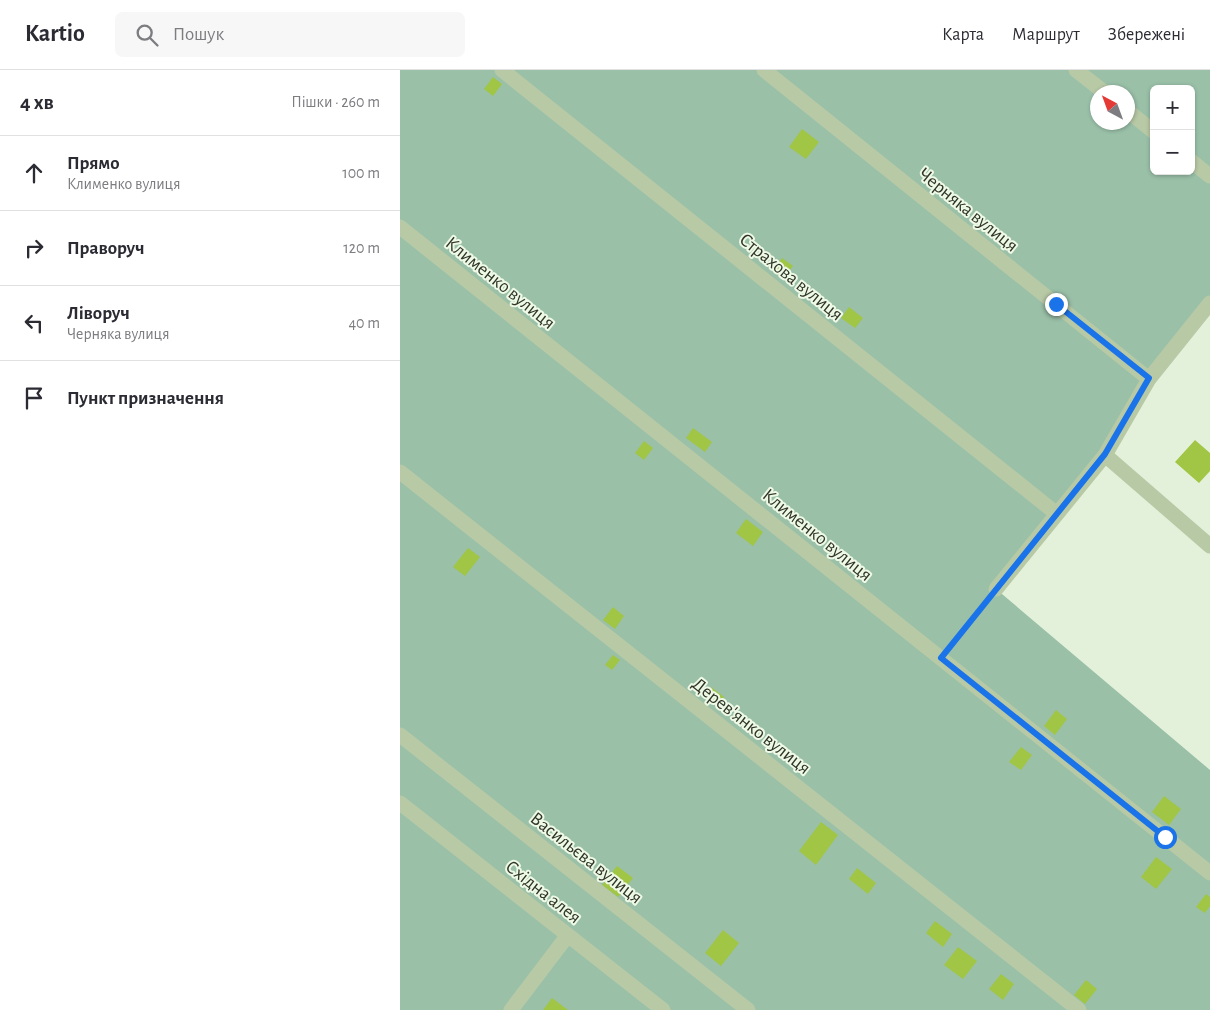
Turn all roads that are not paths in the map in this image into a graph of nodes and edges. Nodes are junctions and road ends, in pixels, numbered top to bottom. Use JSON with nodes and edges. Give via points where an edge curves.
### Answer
{"nodes":[{"id":1,"x":502,"y":70,"type":"edge"},
{"id":2,"x":764,"y":70,"type":"edge"},
{"id":3,"x":1076,"y":70,"type":"edge"},
{"id":4,"x":1095,"y":85,"type":"edge"},
{"id":5,"x":1135,"y":117,"type":"edge"},
{"id":6,"x":1152,"y":130,"type":"edge"},
{"id":7,"x":1195,"y":164,"type":"edge"},
{"id":8,"x":1210,"y":176,"type":"edge"},
{"id":9,"x":400,"y":227,"type":"edge"},
{"id":10,"x":1210,"y":303,"type":"edge"},
{"id":11,"x":1149,"y":378,"type":"junction"},
{"id":12,"x":1105,"y":454,"type":"junction"},
{"id":13,"x":400,"y":472,"type":"edge"},
{"id":14,"x":1057,"y":514,"type":"junction"},
{"id":15,"x":1210,"y":546,"type":"edge"},
{"id":16,"x":996,"y":589,"type":"road end"},
{"id":17,"x":400,"y":735,"type":"edge"},
{"id":18,"x":400,"y":803,"type":"edge"},
{"id":19,"x":1210,"y":873,"type":"edge"},
{"id":20,"x":568,"y":935,"type":"junction"},
{"id":21,"x":511,"y":1010,"type":"edge"},
{"id":22,"x":663,"y":1010,"type":"edge"},
{"id":23,"x":748,"y":1010,"type":"edge"},
{"id":24,"x":1079,"y":1010,"type":"edge"}],
"edges":[{"from":1,"to":14,"type":"street","name":"Страхова вулиця"},
{"from":2,"to":11,"type":"street","name":"Черняка вулиця"},
{"from":3,"to":4,"type":"street"},
{"from":5,"to":6,"type":"street"},
{"from":7,"to":8,"type":"street"},
{"from":9,"to":19,"type":"street","name":"Клименко вулиця"},
{"from":10,"to":11,"type":"street"},
{"from":11,"to":12,"type":"street"},
{"from":12,"to":14,"type":"street"},
{"from":12,"to":15,"type":"street"},
{"from":13,"to":24,"type":"street","name":"Дерев'янко вулиця"},
{"from":14,"to":16,"type":"street"},
{"from":17,"to":23,"type":"street","name":"Васильєва вулиця"},
{"from":18,"to":20,"type":"street","name":"Східна алея"},
{"from":20,"to":21,"type":"street"},
{"from":20,"to":22,"type":"street","name":"Східна алея"}]}
